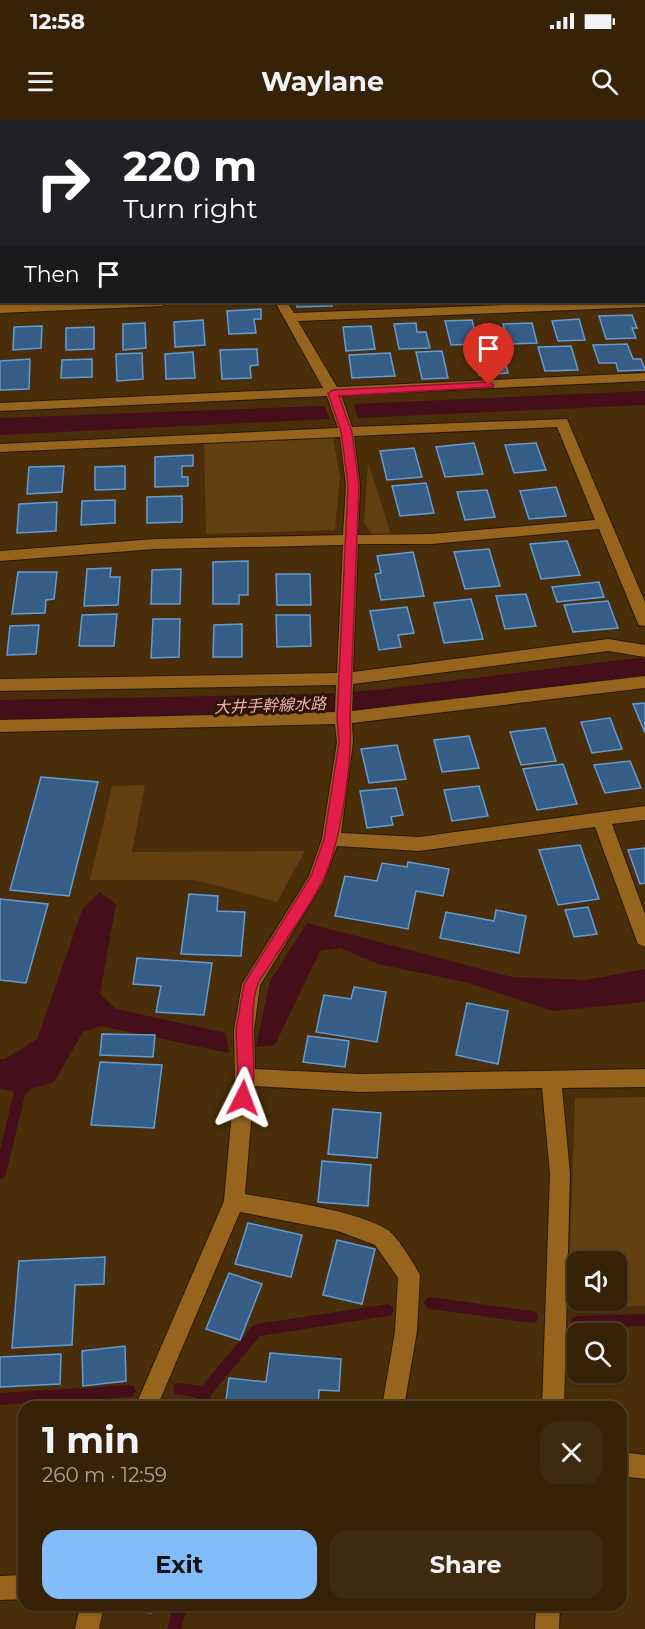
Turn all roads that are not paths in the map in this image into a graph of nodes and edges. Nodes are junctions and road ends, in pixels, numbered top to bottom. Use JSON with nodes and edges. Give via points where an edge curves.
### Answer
{"nodes":[{"id":1,"x":139,"y":303,"type":"edge"},
{"id":2,"x":282,"y":303,"type":"edge"},
{"id":3,"x":645,"y":303,"type":"edge"},
{"id":4,"x":0,"y":309,"type":"edge"},
{"id":5,"x":291,"y":317,"type":"junction"},
{"id":6,"x":645,"y":377,"type":"edge"},
{"id":7,"x":333,"y":393,"type":"junction"},
{"id":8,"x":0,"y":407,"type":"edge"},
{"id":9,"x":346,"y":432,"type":"junction"},
{"id":10,"x":0,"y":448,"type":"edge"},
{"id":11,"x":604,"y":524,"type":"junction"},
{"id":12,"x":351,"y":541,"type":"junction"},
{"id":13,"x":0,"y":556,"type":"edge"},
{"id":14,"x":645,"y":621,"type":"edge"},
{"id":15,"x":645,"y":632,"type":"edge"},
{"id":16,"x":643,"y":651,"type":"edge"},
{"id":17,"x":645,"y":682,"type":"edge"},
{"id":18,"x":0,"y":685,"type":"edge"},
{"id":19,"x":346,"y":685,"type":"junction"},
{"id":20,"x":343,"y":718,"type":"junction"},
{"id":21,"x":0,"y":726,"type":"edge"},
{"id":22,"x":645,"y":813,"type":"edge"},
{"id":23,"x":601,"y":819,"type":"junction"},
{"id":24,"x":331,"y":839,"type":"junction"},
{"id":25,"x":645,"y":939,"type":"edge"},
{"id":26,"x":245,"y":1077,"type":"junction"},
{"id":27,"x":645,"y":1078,"type":"edge"},
{"id":28,"x":551,"y":1080,"type":"junction"},
{"id":29,"x":234,"y":1201,"type":"junction"},
{"id":30,"x":149,"y":1401,"type":"edge"},
{"id":31,"x":394,"y":1401,"type":"edge"},
{"id":32,"x":553,"y":1401,"type":"edge"},
{"id":33,"x":627,"y":1465,"type":"edge"},
{"id":34,"x":645,"y":1467,"type":"edge"},
{"id":35,"x":18,"y":1587,"type":"edge"},
{"id":36,"x":0,"y":1588,"type":"edge"},
{"id":37,"x":91,"y":1611,"type":"edge"},
{"id":38,"x":548,"y":1611,"type":"edge"},
{"id":39,"x":87,"y":1629,"type":"edge"},
{"id":40,"x":547,"y":1629,"type":"edge"}],
"edges":[{"from":1,"to":4,"type":"street"},
{"from":2,"to":5,"type":"street"},
{"from":3,"to":5,"type":"street"},
{"from":5,"to":7,"type":"street"},
{"from":6,"to":7,"type":"street"},
{"from":7,"to":8,"type":"street"},
{"from":7,"to":9,"type":"street"},
{"from":9,"to":10,"type":"street"},
{"from":9,"to":11,"type":"street","via":[[562,422]]},
{"from":9,"to":12,"type":"street","via":[[353,485]]},
{"from":11,"to":12,"type":"street","via":[[431,539]]},
{"from":11,"to":14,"type":"street"},
{"from":12,"to":13,"type":"street","via":[[155,544]]},
{"from":12,"to":19,"type":"street"},
{"from":15,"to":16,"type":"street"},
{"from":16,"to":19,"type":"street","via":[[608,645]]},
{"from":17,"to":20,"type":"street"},
{"from":18,"to":19,"type":"street"},
{"from":19,"to":20,"type":"street"},
{"from":20,"to":21,"type":"street"},
{"from":20,"to":24,"type":"street","via":[[345,742]]},
{"from":22,"to":23,"type":"street"},
{"from":23,"to":24,"type":"street","via":[[419,843]]},
{"from":23,"to":25,"type":"street"},
{"from":24,"to":26,"type":"street","via":[[317,878],[251,984],[244,1030]]},
{"from":26,"to":28,"type":"street","via":[[360,1083]]},
{"from":26,"to":29,"type":"street"},
{"from":27,"to":28,"type":"street"},
{"from":28,"to":32,"type":"street","via":[[560,1174]]},
{"from":29,"to":30,"type":"street"},
{"from":29,"to":31,"type":"street","via":[[338,1221],[382,1238],[409,1275],[406,1331]]},
{"from":33,"to":34,"type":"street"},
{"from":35,"to":36,"type":"street"},
{"from":37,"to":39,"type":"street"},
{"from":38,"to":40,"type":"street"}]}
